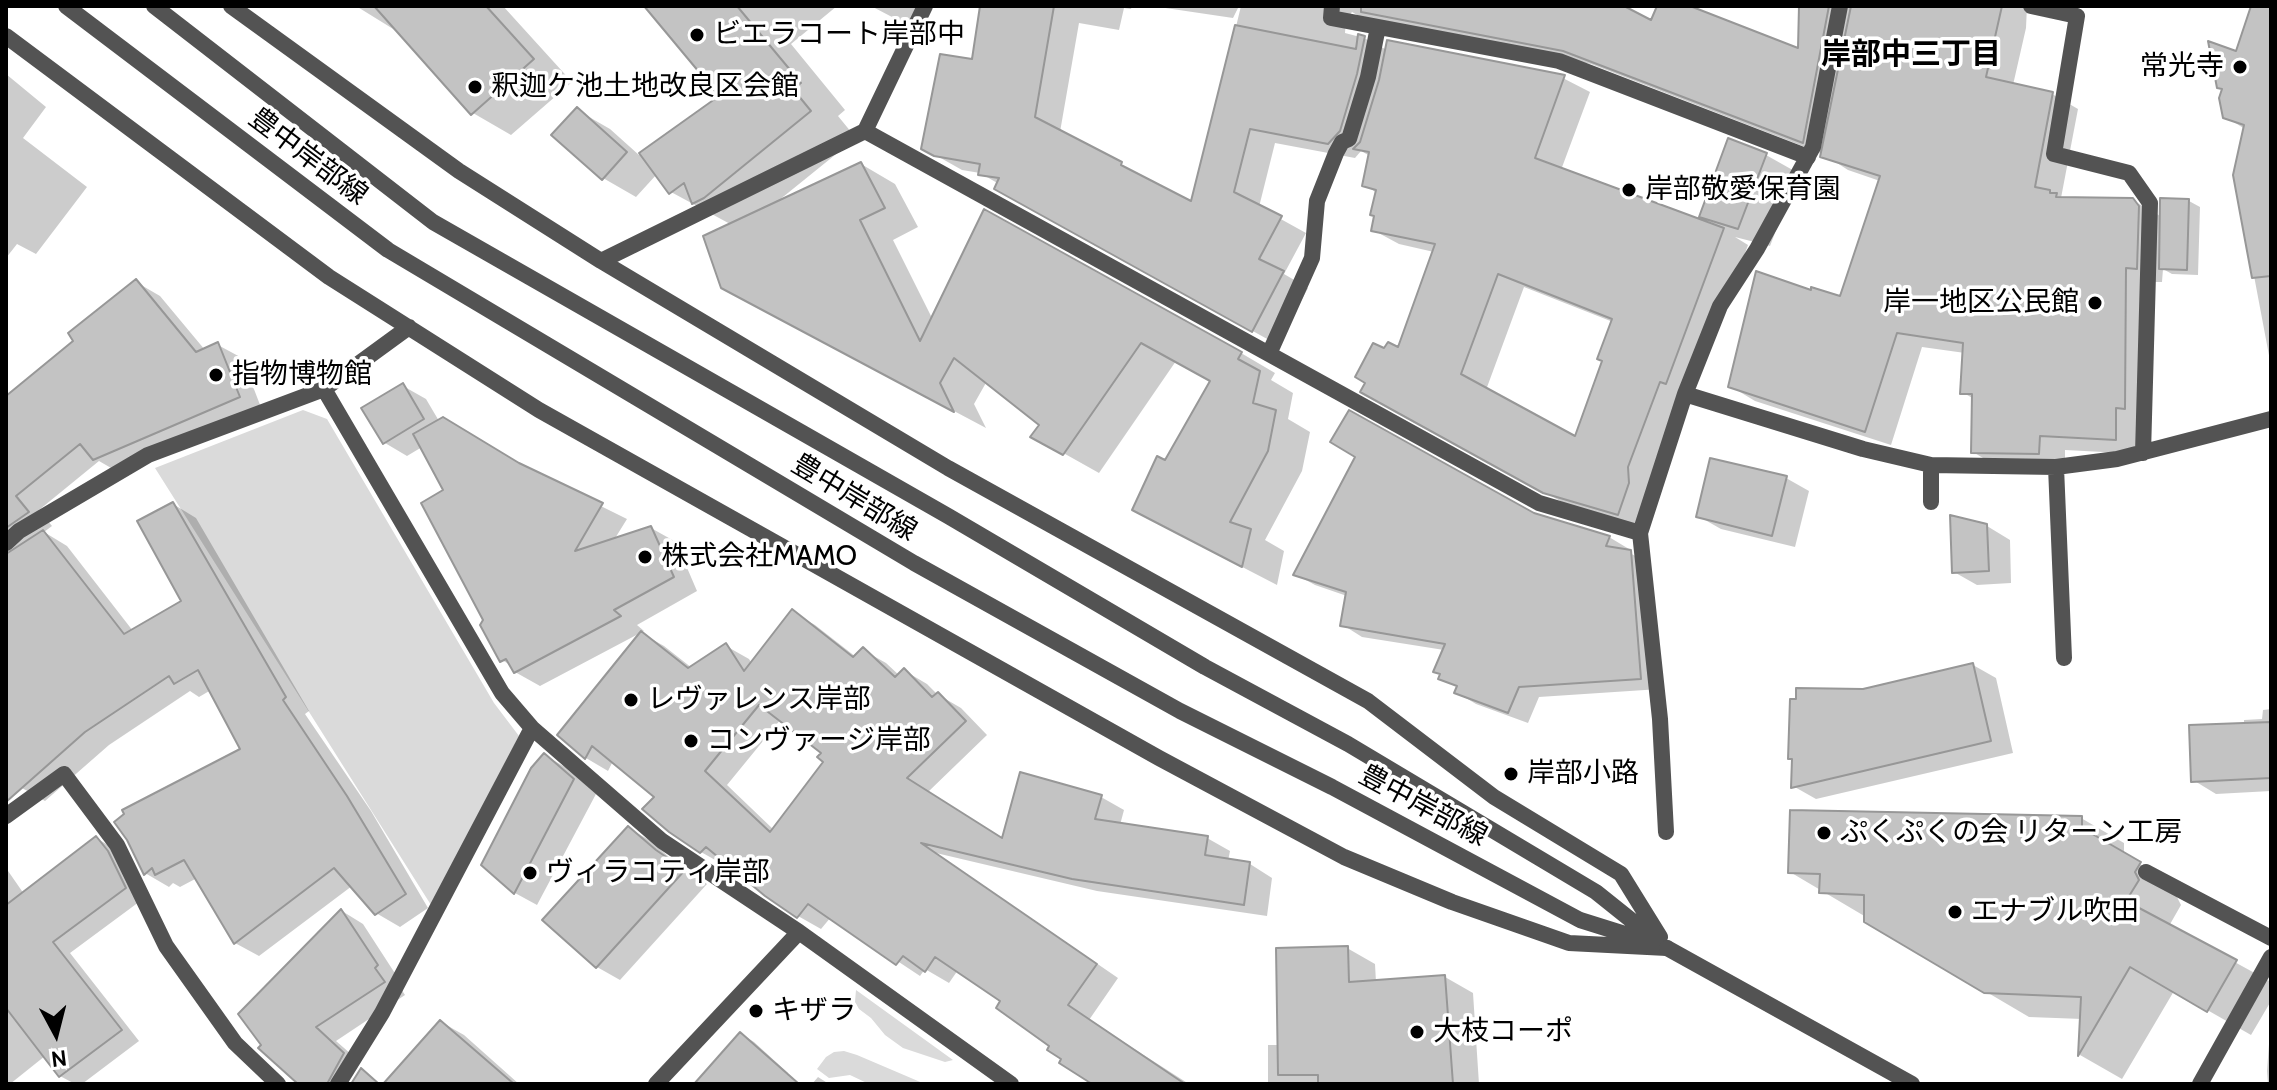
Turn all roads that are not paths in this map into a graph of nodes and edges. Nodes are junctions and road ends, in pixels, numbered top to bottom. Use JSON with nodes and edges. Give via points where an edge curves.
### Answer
{"nodes":[{"id":1,"x":66,"y":6,"type":"edge"},
{"id":2,"x":154,"y":6,"type":"edge"},
{"id":3,"x":231,"y":6,"type":"edge"},
{"id":4,"x":925,"y":6,"type":"edge"},
{"id":5,"x":1332,"y":6,"type":"edge"},
{"id":6,"x":1840,"y":6,"type":"edge"},
{"id":7,"x":2031,"y":6,"type":"edge"},
{"id":8,"x":1378,"y":27,"type":"junction"},
{"id":9,"x":6,"y":36,"type":"edge"},
{"id":10,"x":865,"y":131,"type":"junction"},
{"id":11,"x":1808,"y":157,"type":"junction"},
{"id":12,"x":601,"y":261,"type":"junction"},
{"id":13,"x":409,"y":327,"type":"junction"},
{"id":14,"x":1269,"y":354,"type":"junction"},
{"id":15,"x":324,"y":389,"type":"junction"},
{"id":16,"x":1685,"y":394,"type":"junction"},
{"id":17,"x":2271,"y":419,"type":"edge"},
{"id":18,"x":2143,"y":453,"type":"junction"},
{"id":19,"x":1931,"y":465,"type":"junction"},
{"id":20,"x":2056,"y":467,"type":"junction"},
{"id":21,"x":1931,"y":502,"type":"dead end"},
{"id":22,"x":1640,"y":533,"type":"junction"},
{"id":23,"x":6,"y":543,"type":"edge"},
{"id":24,"x":2064,"y":658,"type":"dead end"},
{"id":25,"x":532,"y":728,"type":"junction"},
{"id":26,"x":6,"y":816,"type":"edge"},
{"id":27,"x":1666,"y":832,"type":"dead end"},
{"id":28,"x":2146,"y":872,"type":"dead end"},
{"id":29,"x":799,"y":932,"type":"junction"},
{"id":30,"x":2271,"y":938,"type":"edge"},
{"id":31,"x":1667,"y":948,"type":"junction"},
{"id":32,"x":2268,"y":967,"type":"edge"},
{"id":33,"x":278,"y":1084,"type":"edge"},
{"id":34,"x":338,"y":1084,"type":"edge"},
{"id":35,"x":656,"y":1084,"type":"edge"},
{"id":36,"x":1011,"y":1084,"type":"edge"},
{"id":37,"x":1912,"y":1084,"type":"edge"},
{"id":38,"x":2200,"y":1084,"type":"edge"}],
"edges":[{"from":1,"to":31,"type":"street","name":"豊中岸部線","via":[[388,250],[900,555],[1180,711],[1580,920]]},
{"from":2,"to":31,"type":"street","name":"豊中岸部線","via":[[433,222],[1348,744],[1596,892]]},
{"from":3,"to":12,"type":"street","via":[[459,171]]},
{"from":4,"to":10,"type":"street"},
{"from":5,"to":8,"type":"street","via":[[1331,18]]},
{"from":6,"to":11,"type":"street"},
{"from":7,"to":18,"type":"street","via":[[2077,16],[2054,154],[2129,173],[2150,203]]},
{"from":8,"to":11,"type":"street","via":[[1559,61]]},
{"from":8,"to":14,"type":"street","via":[[1349,139],[1336,153],[1317,201],[1312,258]]},
{"from":9,"to":13,"type":"street","via":[[329,277]]},
{"from":10,"to":12,"type":"street"},
{"from":10,"to":14,"type":"street"},
{"from":11,"to":16,"type":"street","via":[[1720,306]]},
{"from":12,"to":31,"type":"street","via":[[948,468],[1368,701],[1494,797],[1621,874]]},
{"from":13,"to":15,"type":"street"},
{"from":13,"to":31,"type":"street","via":[[539,410],[1344,857],[1569,943]]},
{"from":14,"to":22,"type":"street","via":[[1539,503]]},
{"from":15,"to":23,"type":"street","via":[[148,455]]},
{"from":15,"to":25,"type":"street","via":[[502,693]]},
{"from":16,"to":19,"type":"street"},
{"from":16,"to":22,"type":"street"},
{"from":17,"to":18,"type":"street"},
{"from":18,"to":20,"type":"street"},
{"from":19,"to":20,"type":"street"},
{"from":19,"to":21,"type":"street"},
{"from":20,"to":24,"type":"street"},
{"from":22,"to":27,"type":"street"},
{"from":25,"to":29,"type":"street","via":[[662,841]]},
{"from":25,"to":34,"type":"street","via":[[382,1013]]},
{"from":26,"to":33,"type":"street","via":[[64,774],[117,845],[166,946],[235,1043]]},
{"from":28,"to":30,"type":"street"},
{"from":29,"to":35,"type":"street"},
{"from":29,"to":36,"type":"street"},
{"from":31,"to":37,"type":"street","name":"豊中岸部線"},
{"from":32,"to":38,"type":"street"}]}
